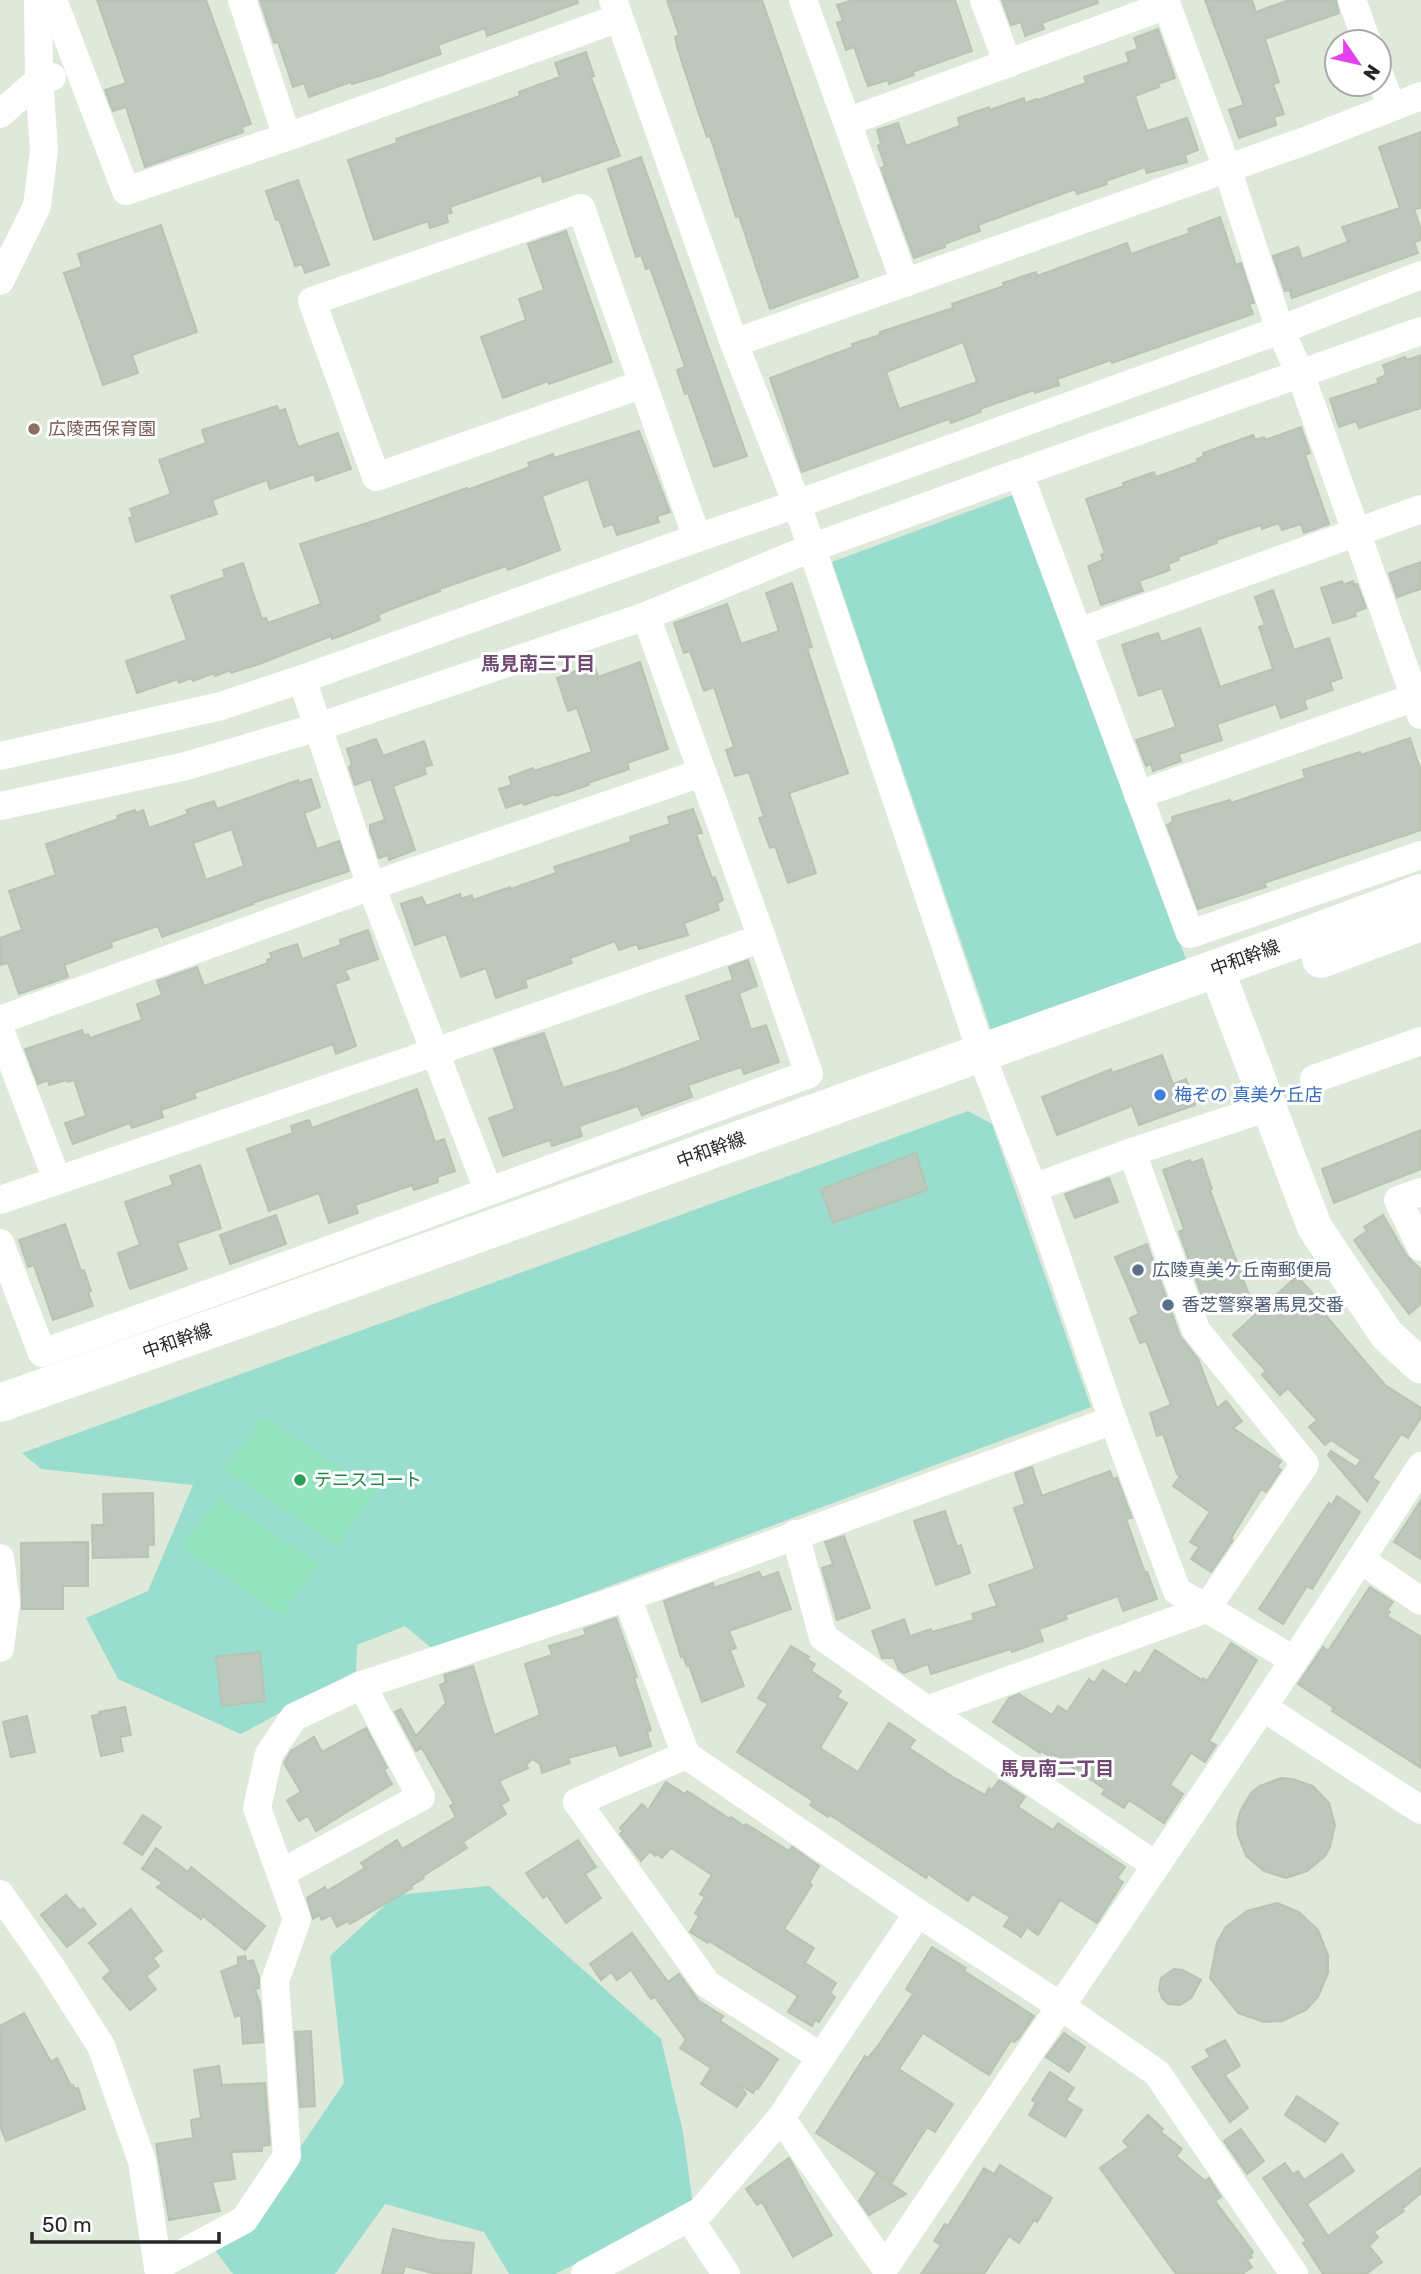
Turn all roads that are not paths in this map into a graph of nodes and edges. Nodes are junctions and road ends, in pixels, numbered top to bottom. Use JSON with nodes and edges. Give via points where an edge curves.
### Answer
{"nodes":[{"id":1,"x":38,"y":0,"type":"edge"},
{"id":2,"x":53,"y":0,"type":"edge"},
{"id":3,"x":242,"y":0,"type":"edge"},
{"id":4,"x":803,"y":0,"type":"edge"},
{"id":5,"x":984,"y":0,"type":"edge"},
{"id":6,"x":1352,"y":0,"type":"edge"},
{"id":7,"x":1166,"y":3,"type":"edge"},
{"id":8,"x":616,"y":9,"type":"edge"},
{"id":9,"x":1362,"y":28,"type":"edge"},
{"id":10,"x":1008,"y":64,"type":"junction"},
{"id":11,"x":82,"y":78,"type":"junction"},
{"id":12,"x":39,"y":80,"type":"junction"},
{"id":13,"x":1421,"y":96,"type":"edge"},
{"id":14,"x":1388,"y":98,"type":"edge"},
{"id":15,"x":1391,"y":106,"type":"junction"},
{"id":16,"x":0,"y":114,"type":"edge"},
{"id":17,"x":847,"y":122,"type":"junction"},
{"id":18,"x":287,"y":137,"type":"junction"},
{"id":19,"x":1227,"y":168,"type":"junction"},
{"id":20,"x":1421,"y":275,"type":"edge"},
{"id":21,"x":0,"y":281,"type":"edge"},
{"id":22,"x":905,"y":283,"type":"junction"},
{"id":23,"x":1280,"y":330,"type":"junction"},
{"id":24,"x":1421,"y":331,"type":"edge"},
{"id":25,"x":734,"y":343,"type":"junction"},
{"id":26,"x":1300,"y":373,"type":"junction"},
{"id":27,"x":643,"y":384,"type":"junction"},
{"id":28,"x":1020,"y":473,"type":"junction"},
{"id":29,"x":797,"y":504,"type":"junction"},
{"id":30,"x":1421,"y":509,"type":"edge"},
{"id":31,"x":1356,"y":533,"type":"junction"},
{"id":32,"x":697,"y":538,"type":"junction"},
{"id":33,"x":811,"y":548,"type":"junction"},
{"id":34,"x":646,"y":616,"type":"junction"},
{"id":35,"x":1079,"y":632,"type":"junction"},
{"id":36,"x":302,"y":679,"type":"junction"},
{"id":37,"x":1419,"y":702,"type":"edge"},
{"id":38,"x":318,"y":727,"type":"junction"},
{"id":39,"x":0,"y":756,"type":"edge"},
{"id":40,"x":701,"y":772,"type":"junction"},
{"id":41,"x":1138,"y":795,"type":"junction"},
{"id":42,"x":0,"y":806,"type":"edge"},
{"id":43,"x":1421,"y":855,"type":"edge"},
{"id":44,"x":371,"y":886,"type":"junction"},
{"id":45,"x":1421,"y":893,"type":"edge"},
{"id":46,"x":1421,"y":922,"type":"edge"},
{"id":47,"x":762,"y":938,"type":"junction"},
{"id":48,"x":1221,"y":981,"type":"junction"},
{"id":49,"x":0,"y":1020,"type":"edge"},
{"id":50,"x":0,"y":1030,"type":"edge"},
{"id":51,"x":1421,"y":1041,"type":"edge"},
{"id":52,"x":435,"y":1052,"type":"junction"},
{"id":53,"x":986,"y":1063,"type":"junction"},
{"id":54,"x":1314,"y":1079,"type":"dead end"},
{"id":55,"x":1269,"y":1107,"type":"junction"},
{"id":56,"x":1132,"y":1152,"type":"junction"},
{"id":57,"x":57,"y":1180,"type":"junction"},
{"id":58,"x":1033,"y":1188,"type":"junction"},
{"id":59,"x":488,"y":1190,"type":"junction"},
{"id":60,"x":1421,"y":1192,"type":"edge"},
{"id":61,"x":0,"y":1200,"type":"edge"},
{"id":62,"x":0,"y":1243,"type":"edge"},
{"id":63,"x":1421,"y":1247,"type":"edge"},
{"id":64,"x":1421,"y":1366,"type":"edge"},
{"id":65,"x":0,"y":1403,"type":"edge"},
{"id":66,"x":1113,"y":1420,"type":"junction"},
{"id":67,"x":0,"y":1429,"type":"edge"},
{"id":68,"x":1421,"y":1466,"type":"edge"},
{"id":69,"x":795,"y":1534,"type":"junction"},
{"id":70,"x":0,"y":1558,"type":"edge"},
{"id":71,"x":1361,"y":1560,"type":"junction"},
{"id":72,"x":627,"y":1597,"type":"junction"},
{"id":73,"x":1421,"y":1601,"type":"edge"},
{"id":74,"x":1206,"y":1609,"type":"junction"},
{"id":75,"x":0,"y":1648,"type":"edge"},
{"id":76,"x":1294,"y":1660,"type":"junction"},
{"id":77,"x":362,"y":1685,"type":"junction"},
{"id":78,"x":1264,"y":1708,"type":"junction"},
{"id":79,"x":927,"y":1710,"type":"junction"},
{"id":80,"x":686,"y":1755,"type":"junction"},
{"id":81,"x":1421,"y":1810,"type":"edge"},
{"id":82,"x":1155,"y":1865,"type":"junction"},
{"id":83,"x":281,"y":1873,"type":"junction"},
{"id":84,"x":0,"y":1895,"type":"edge"},
{"id":85,"x":918,"y":1913,"type":"junction"},
{"id":86,"x":1059,"y":2005,"type":"junction"},
{"id":87,"x":821,"y":2057,"type":"junction"},
{"id":88,"x":781,"y":2118,"type":"junction"},
{"id":89,"x":689,"y":2218,"type":"junction"},
{"id":90,"x":159,"y":2270,"type":"edge"},
{"id":91,"x":585,"y":2274,"type":"edge"},
{"id":92,"x":726,"y":2274,"type":"edge"},
{"id":93,"x":1294,"y":2274,"type":"edge"}],
"edges":[{"from":1,"to":12,"type":"street"},
{"from":2,"to":11,"type":"street"},
{"from":3,"to":18,"type":"street"},
{"from":4,"to":17,"type":"street"},
{"from":5,"to":10,"type":"street"},
{"from":6,"to":9,"type":"street"},
{"from":7,"to":10,"type":"street"},
{"from":7,"to":19,"type":"street"},
{"from":8,"to":18,"type":"street"},
{"from":8,"to":25,"type":"street"},
{"from":10,"to":17,"type":"street"},
{"from":11,"to":12,"type":"street","via":[[60,75]]},
{"from":11,"to":18,"type":"street","via":[[126,191]]},
{"from":12,"to":16,"type":"street"},
{"from":12,"to":21,"type":"street","via":[[44,150],[37,206]]},
{"from":13,"to":15,"type":"street"},
{"from":14,"to":15,"type":"street"},
{"from":15,"to":19,"type":"street"},
{"from":17,"to":22,"type":"street"},
{"from":19,"to":22,"type":"street"},
{"from":19,"to":23,"type":"street"},
{"from":20,"to":23,"type":"street"},
{"from":22,"to":25,"type":"street"},
{"from":23,"to":26,"type":"street"},
{"from":23,"to":29,"type":"street"},
{"from":24,"to":26,"type":"street"},
{"from":25,"to":29,"type":"street"},
{"from":26,"to":28,"type":"street"},
{"from":26,"to":31,"type":"street"},
{"from":27,"to":27,"type":"street","via":[[581,208],[312,301],[376,477]]},
{"from":27,"to":32,"type":"street"},
{"from":28,"to":33,"type":"street"},
{"from":28,"to":35,"type":"street"},
{"from":29,"to":32,"type":"street"},
{"from":29,"to":33,"type":"street"},
{"from":30,"to":31,"type":"street"},
{"from":31,"to":35,"type":"street"},
{"from":31,"to":37,"type":"street"},
{"from":32,"to":36,"type":"street"},
{"from":33,"to":34,"type":"street"},
{"from":33,"to":53,"type":"street"},
{"from":34,"to":38,"type":"street"},
{"from":34,"to":40,"type":"street"},
{"from":35,"to":41,"type":"street"},
{"from":36,"to":38,"type":"street"},
{"from":36,"to":39,"type":"street","via":[[222,706]]},
{"from":37,"to":41,"type":"street"},
{"from":38,"to":42,"type":"street","via":[[186,766]]},
{"from":38,"to":44,"type":"street"},
{"from":40,"to":44,"type":"street"},
{"from":40,"to":47,"type":"street"},
{"from":41,"to":43,"type":"street","via":[[1190,934]]},
{"from":44,"to":49,"type":"street"},
{"from":44,"to":52,"type":"street"},
{"from":45,"to":48,"type":"main road","name":"中和幹線"},
{"from":46,"to":48,"type":"main road","name":"中和幹線"},
{"from":47,"to":52,"type":"street"},
{"from":47,"to":59,"type":"street","via":[[808,1074]]},
{"from":48,"to":53,"type":"main road","name":"中和幹線"},
{"from":48,"to":55,"type":"street"},
{"from":50,"to":57,"type":"street"},
{"from":51,"to":54,"type":"street"},
{"from":52,"to":57,"type":"street"},
{"from":52,"to":59,"type":"street"},
{"from":53,"to":58,"type":"street"},
{"from":53,"to":65,"type":"main road","name":"中和幹線"},
{"from":53,"to":67,"type":"main road","name":"中和幹線","via":[[615,1212]]},
{"from":55,"to":56,"type":"street"},
{"from":55,"to":64,"type":"street","via":[[1315,1228],[1387,1335]]},
{"from":56,"to":58,"type":"street"},
{"from":56,"to":74,"type":"street","via":[[1196,1331],[1305,1464]]},
{"from":57,"to":61,"type":"street"},
{"from":58,"to":66,"type":"street"},
{"from":59,"to":62,"type":"street","via":[[42,1353]]},
{"from":60,"to":63,"type":"street","via":[[1398,1200]]},
{"from":66,"to":69,"type":"street"},
{"from":66,"to":74,"type":"street","via":[[1177,1591]]},
{"from":68,"to":71,"type":"street"},
{"from":69,"to":72,"type":"street"},
{"from":69,"to":79,"type":"street","via":[[824,1637]]},
{"from":70,"to":75,"type":"street","via":[[6,1602]]},
{"from":71,"to":73,"type":"street"},
{"from":71,"to":76,"type":"street"},
{"from":72,"to":77,"type":"street"},
{"from":72,"to":80,"type":"street"},
{"from":74,"to":76,"type":"street"},
{"from":74,"to":79,"type":"street"},
{"from":76,"to":78,"type":"street"},
{"from":77,"to":83,"type":"street","via":[[294,1717],[269,1754],[257,1808]]},
{"from":77,"to":83,"type":"street","via":[[421,1797]]},
{"from":78,"to":81,"type":"street"},
{"from":78,"to":82,"type":"street"},
{"from":79,"to":82,"type":"street"},
{"from":80,"to":85,"type":"street"},
{"from":80,"to":87,"type":"street","via":[[577,1802],[707,1984]]},
{"from":82,"to":86,"type":"street"},
{"from":83,"to":90,"type":"street","via":[[297,1919],[275,1981],[287,2156],[244,2220]]},
{"from":84,"to":90,"type":"street","via":[[102,2046],[142,2161]]},
{"from":85,"to":86,"type":"street"},
{"from":85,"to":87,"type":"street"},
{"from":86,"to":88,"type":"street","via":[[884,2267]]},
{"from":86,"to":93,"type":"street","via":[[1157,2073]]},
{"from":87,"to":88,"type":"street"},
{"from":88,"to":89,"type":"street","via":[[701,2211]]},
{"from":89,"to":91,"type":"street"},
{"from":89,"to":92,"type":"street"}]}
